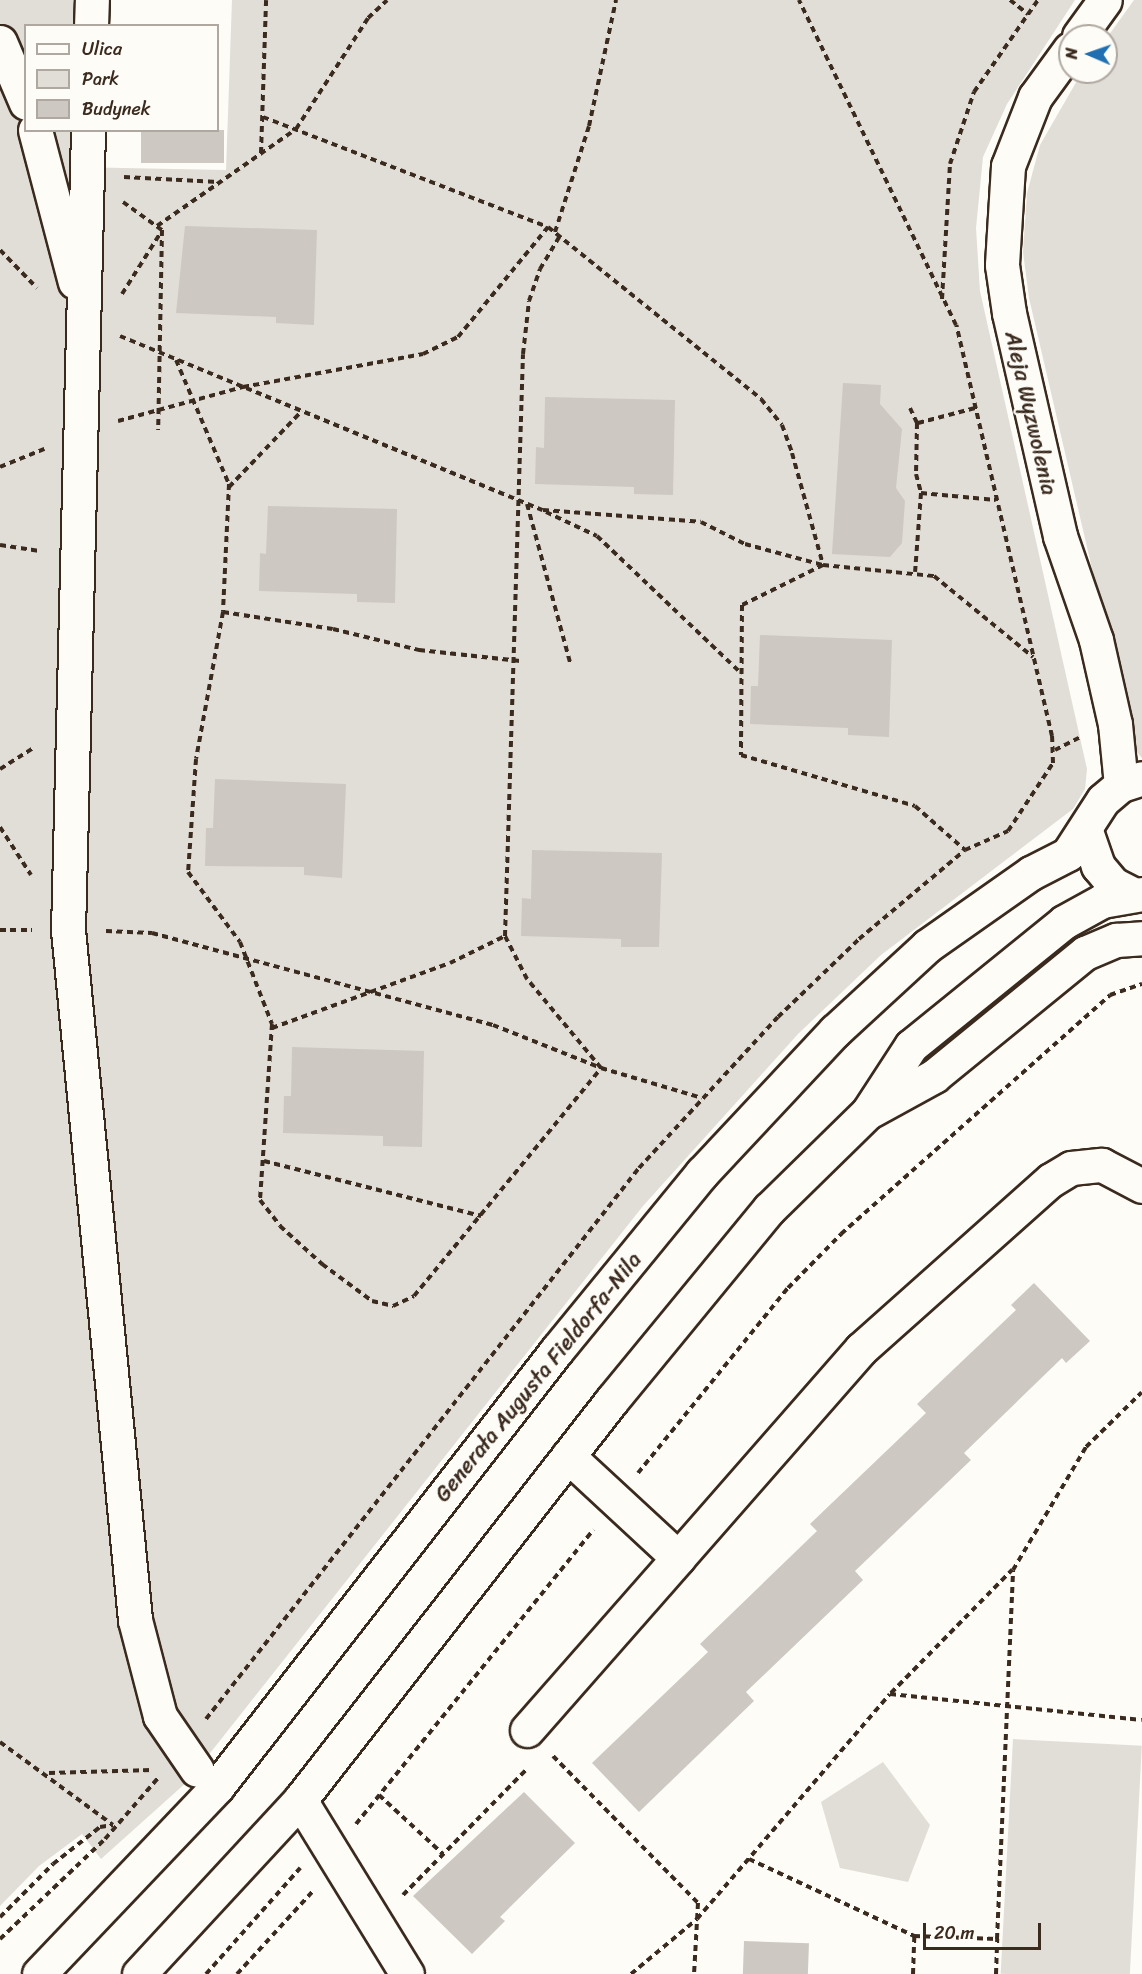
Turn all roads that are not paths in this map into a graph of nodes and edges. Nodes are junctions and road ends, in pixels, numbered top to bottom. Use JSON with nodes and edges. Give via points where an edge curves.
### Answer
{"nodes":[{"id":1,"x":92,"y":0,"type":"edge"},
{"id":2,"x":1105,"y":0,"type":"edge"},
{"id":3,"x":91,"y":24,"type":"edge"},
{"id":4,"x":1088,"y":24,"type":"edge"},
{"id":5,"x":0,"y":42,"type":"edge"},
{"id":6,"x":1058,"y":66,"type":"edge"},
{"id":7,"x":24,"y":98,"type":"edge"},
{"id":8,"x":36,"y":132,"type":"edge"},
{"id":9,"x":88,"y":132,"type":"edge"},
{"id":10,"x":86,"y":321,"type":"junction"},
{"id":11,"x":1131,"y":782,"type":"edge"},
{"id":12,"x":1086,"y":831,"type":"junction"},
{"id":13,"x":1138,"y":894,"type":"edge"},
{"id":14,"x":1142,"y":938,"type":"edge"},
{"id":15,"x":868,"y":1112,"type":"junction"},
{"id":16,"x":1142,"y":1186,"type":"edge"},
{"id":17,"x":568,"y":1456,"type":"junction"},
{"id":18,"x":678,"y":1558,"type":"junction"},
{"id":19,"x":537,"y":1740,"type":"road end"},
{"id":20,"x":183,"y":1761,"type":"road end"},
{"id":21,"x":300,"y":1800,"type":"junction"},
{"id":22,"x":39,"y":1974,"type":"edge"},
{"id":23,"x":139,"y":1974,"type":"edge"},
{"id":24,"x":407,"y":1974,"type":"edge"}],
"edges":[{"from":1,"to":3,"type":"street"},
{"from":2,"to":4,"type":"street"},
{"from":5,"to":7,"type":"street"},
{"from":6,"to":11,"type":"street","name":"Aleja Wyzwolenia","via":[[1035,98],[1008,166],[1002,265],[1009,314],[1060,536],[1096,640]]},
{"from":8,"to":10,"type":"street"},
{"from":9,"to":10,"type":"street"},
{"from":10,"to":20,"type":"street","via":[[68,930],[135,1620],[160,1716]]},
{"from":11,"to":12,"type":"street","name":"Generała Augusta Fieldorfa-Nila","via":[[1103,801]]},
{"from":12,"to":13,"type":"street","via":[[1098,866],[1113,884]]},
{"from":12,"to":22,"type":"street","name":"Generała Augusta Fieldorfa-Nila","via":[[1068,854],[1031,873],[927,946],[835,1031],[702,1173],[543,1367],[217,1787]]},
{"from":13,"to":15,"type":"street","via":[[1102,901],[1064,922],[975,990],[912,1046]]},
{"from":14,"to":15,"type":"street","via":[[1116,940],[1085,953],[934,1076]]},
{"from":15,"to":17,"type":"street","via":[[769,1209]]},
{"from":16,"to":18,"type":"street","via":[[1102,1165],[1071,1168],[1051,1180],[861,1349]]},
{"from":17,"to":18,"type":"street"},
{"from":17,"to":21,"type":"street"},
{"from":18,"to":19,"type":"street"},
{"from":21,"to":23,"type":"street"},
{"from":21,"to":24,"type":"street"}]}
